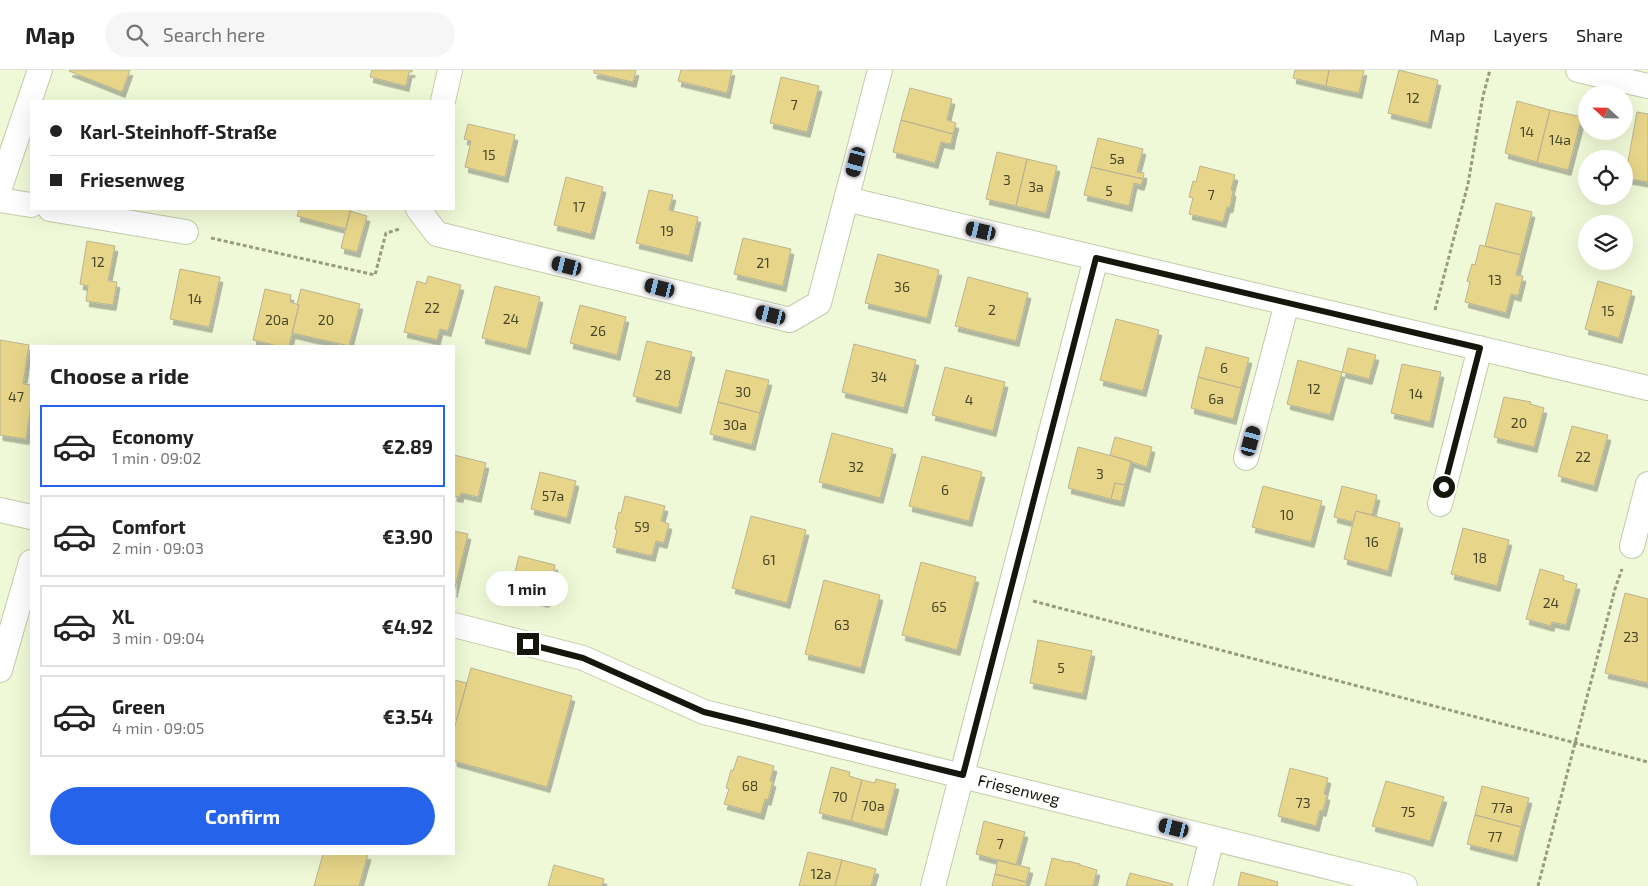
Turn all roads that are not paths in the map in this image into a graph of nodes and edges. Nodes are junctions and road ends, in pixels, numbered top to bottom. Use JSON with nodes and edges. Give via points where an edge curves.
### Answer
{"nodes":[{"id":1,"x":40,"y":70,"type":"edge"},
{"id":2,"x":450,"y":70,"type":"edge"},
{"id":3,"x":880,"y":70,"type":"edge"},
{"id":4,"x":1578,"y":70,"type":"edge"},
{"id":5,"x":1648,"y":86,"type":"edge"},
{"id":6,"x":442,"y":100,"type":"edge"},
{"id":7,"x":0,"y":186,"type":"edge"},
{"id":8,"x":846,"y":199,"type":"junction"},
{"id":9,"x":0,"y":200,"type":"edge"},
{"id":10,"x":30,"y":206,"type":"edge"},
{"id":11,"x":56,"y":210,"type":"edge"},
{"id":12,"x":423,"y":215,"type":"edge"},
{"id":13,"x":186,"y":232,"type":"road end"},
{"id":14,"x":1096,"y":258,"type":"junction"},
{"id":15,"x":1287,"y":303,"type":"junction"},
{"id":16,"x":1480,"y":348,"type":"junction"},
{"id":17,"x":1648,"y":388,"type":"edge"},
{"id":18,"x":1246,"y":458,"type":"dead end"},
{"id":19,"x":1648,"y":484,"type":"edge"},
{"id":20,"x":1440,"y":504,"type":"dead end"},
{"id":21,"x":0,"y":510,"type":"edge"},
{"id":22,"x":30,"y":518,"type":"edge"},
{"id":23,"x":1632,"y":546,"type":"road end"},
{"id":24,"x":30,"y":565,"type":"edge"},
{"id":25,"x":455,"y":625,"type":"edge"},
{"id":26,"x":0,"y":670,"type":"edge"},
{"id":27,"x":963,"y":775,"type":"junction"},
{"id":28,"x":1212,"y":838,"type":"junction"},
{"id":29,"x":933,"y":886,"type":"edge"},
{"id":30,"x":1200,"y":886,"type":"edge"},
{"id":31,"x":1405,"y":886,"type":"edge"}],
"edges":[{"from":1,"to":7,"type":"street"},
{"from":2,"to":6,"type":"street"},
{"from":3,"to":8,"type":"street"},
{"from":4,"to":5,"type":"street"},
{"from":8,"to":12,"type":"street","via":[[819,303],[790,320],[437,234]]},
{"from":8,"to":14,"type":"street"},
{"from":9,"to":10,"type":"street"},
{"from":11,"to":13,"type":"street"},
{"from":14,"to":15,"type":"street"},
{"from":14,"to":27,"type":"street"},
{"from":15,"to":16,"type":"street"},
{"from":15,"to":18,"type":"street"},
{"from":16,"to":17,"type":"street"},
{"from":16,"to":20,"type":"street"},
{"from":19,"to":23,"type":"street"},
{"from":21,"to":22,"type":"street"},
{"from":24,"to":26,"type":"street"},
{"from":25,"to":27,"type":"street","name":"Friesenweg","via":[[583,658],[704,712]]},
{"from":27,"to":28,"type":"street","name":"Friesenweg"},
{"from":27,"to":29,"type":"street"},
{"from":28,"to":30,"type":"street"},
{"from":28,"to":31,"type":"street","name":"Friesenweg"}]}
